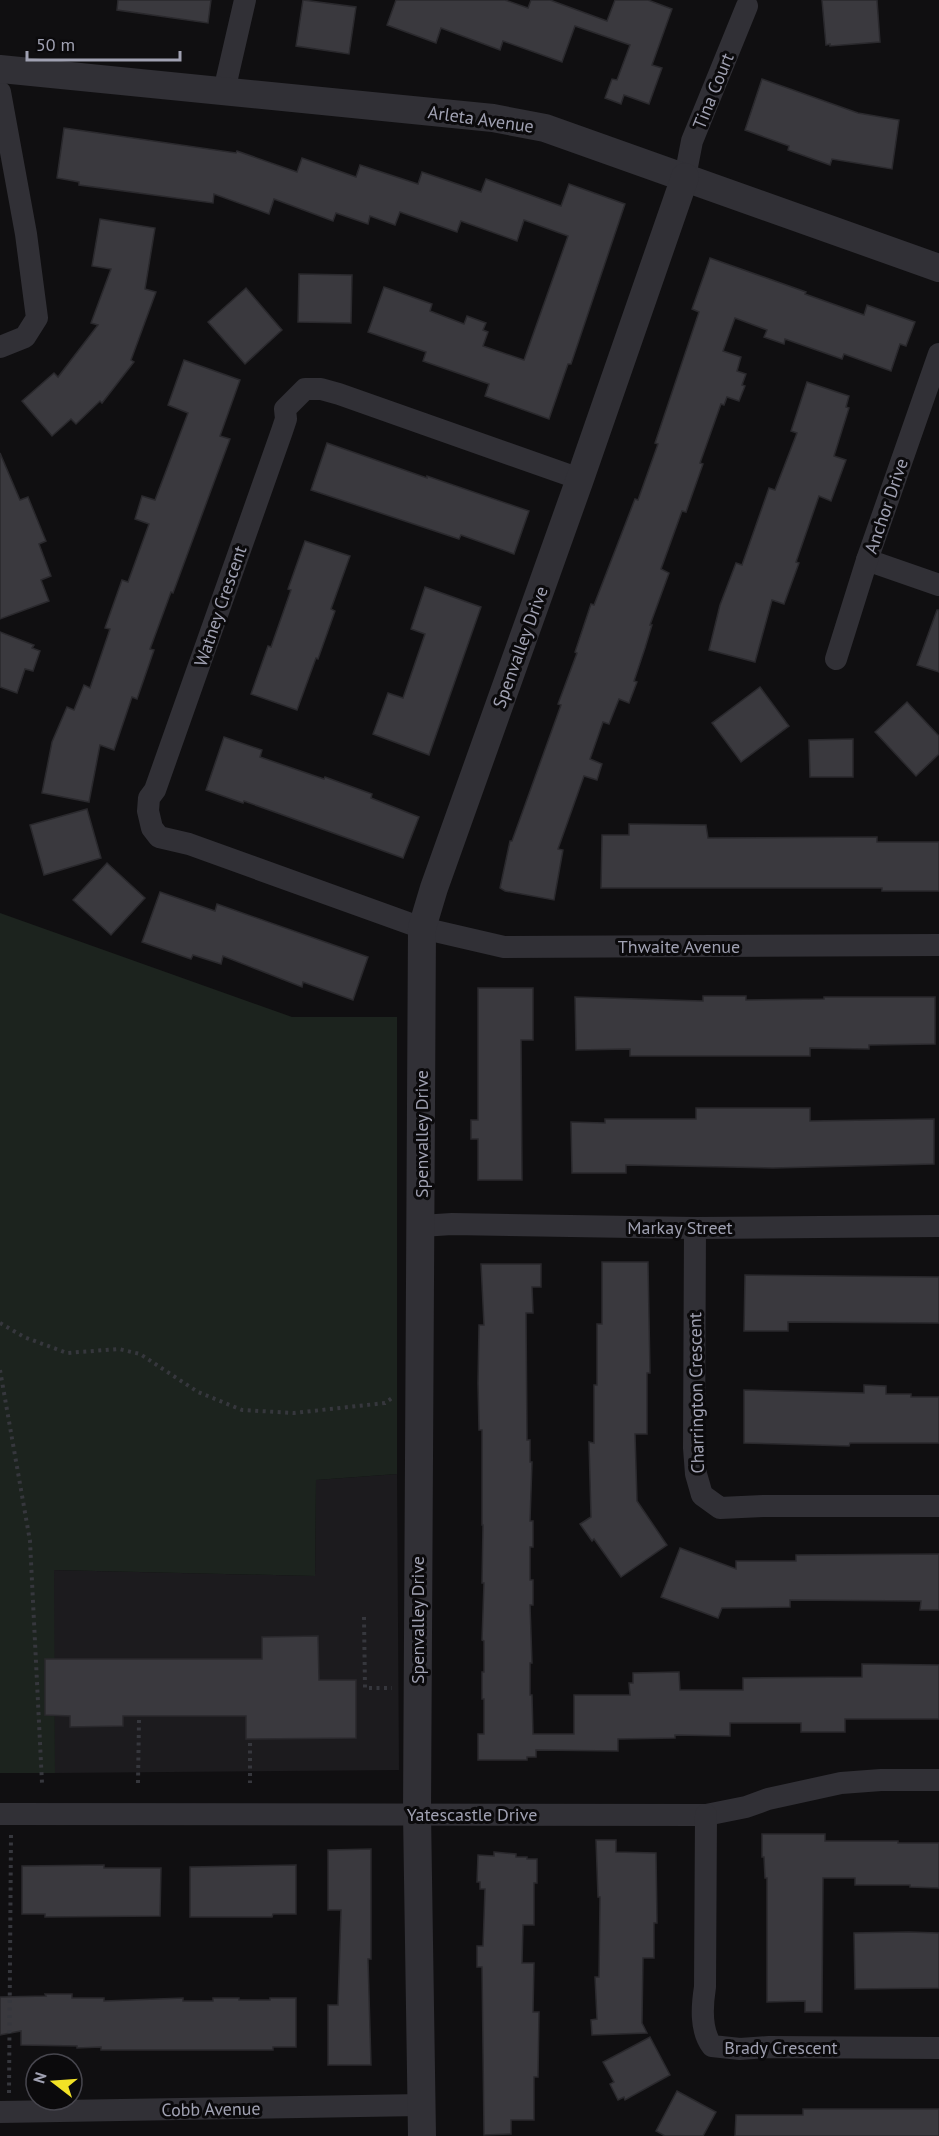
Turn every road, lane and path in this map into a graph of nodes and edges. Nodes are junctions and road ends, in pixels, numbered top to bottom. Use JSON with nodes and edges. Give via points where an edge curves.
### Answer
{"nodes":[{"id":1,"x":245,"y":0,"type":"edge"},
{"id":2,"x":747,"y":6,"type":"dead end"},
{"id":3,"x":0,"y":69,"type":"edge"},
{"id":4,"x":0,"y":92,"type":"edge"},
{"id":5,"x":224,"y":92,"type":"junction"},
{"id":6,"x":685,"y":177,"type":"junction"},
{"id":7,"x":939,"y":268,"type":"edge"},
{"id":8,"x":0,"y":347,"type":"edge"},
{"id":9,"x":939,"y":354,"type":"edge"},
{"id":10,"x":580,"y":479,"type":"junction"},
{"id":11,"x":867,"y":560,"type":"junction"},
{"id":12,"x":939,"y":585,"type":"edge"},
{"id":13,"x":836,"y":659,"type":"dead end"},
{"id":14,"x":422,"y":928,"type":"junction"},
{"id":15,"x":939,"y":945,"type":"edge"},
{"id":16,"x":421,"y":1226,"type":"junction"},
{"id":17,"x":939,"y":1226,"type":"edge"},
{"id":18,"x":695,"y":1228,"type":"junction"},
{"id":19,"x":0,"y":1323,"type":"edge"},
{"id":20,"x":0,"y":1370,"type":"edge"},
{"id":21,"x":392,"y":1398,"type":"dead end"},
{"id":22,"x":939,"y":1506,"type":"edge"},
{"id":23,"x":364,"y":1617,"type":"dead end"},
{"id":24,"x":392,"y":1688,"type":"dead end"},
{"id":25,"x":139,"y":1720,"type":"dead end"},
{"id":26,"x":250,"y":1743,"type":"dead end"},
{"id":27,"x":939,"y":1780,"type":"edge"},
{"id":28,"x":42,"y":1783,"type":"dead end"},
{"id":29,"x":138,"y":1783,"type":"dead end"},
{"id":30,"x":250,"y":1783,"type":"dead end"},
{"id":31,"x":417,"y":1814,"type":"junction"},
{"id":32,"x":706,"y":1815,"type":"junction"},
{"id":33,"x":6,"y":1821,"type":"edge"},
{"id":34,"x":939,"y":2048,"type":"edge"},
{"id":35,"x":422,"y":2105,"type":"junction"},
{"id":36,"x":4,"y":2112,"type":"edge"},
{"id":37,"x":422,"y":2136,"type":"edge"}],
"edges":[{"from":1,"to":5,"type":"street"},
{"from":2,"to":6,"type":"street","name":"Tina Court","via":[[692,141]]},
{"from":3,"to":5,"type":"street","name":"Arleta Avenue"},
{"from":4,"to":8,"type":"street","via":[[37,318],[24,337]]},
{"from":5,"to":6,"type":"street","name":"Arleta Avenue","via":[[494,118],[545,128]]},
{"from":6,"to":7,"type":"street","name":"Arleta Avenue"},
{"from":6,"to":10,"type":"street","name":"Spenvalley Drive"},
{"from":9,"to":11,"type":"street","name":"Anchor Drive"},
{"from":10,"to":14,"type":"street","name":"Spenvalley Drive"},
{"from":10,"to":14,"type":"street","name":"Watney Crescent","via":[[321,388],[305,390],[285,409],[286,419],[278,442],[149,798],[149,818],[159,837],[189,844]]},
{"from":11,"to":12,"type":"street"},
{"from":11,"to":13,"type":"street","name":"Anchor Drive"},
{"from":14,"to":15,"type":"street","name":"Thwaite Avenue","via":[[504,947]]},
{"from":14,"to":16,"type":"street","name":"Spenvalley Drive"},
{"from":16,"to":18,"type":"street","name":"Markay Street"},
{"from":16,"to":31,"type":"street","name":"Spenvalley Drive"},
{"from":17,"to":18,"type":"street","name":"Markay Street"},
{"from":18,"to":22,"type":"street","name":"Charrington Crescent","via":[[694,1448],[702,1496],[720,1508]]},
{"from":19,"to":21,"type":"path","via":[[67,1353],[118,1349],[140,1354],[198,1392],[242,1410],[294,1413],[385,1403]]},
{"from":20,"to":28,"type":"path","via":[[30,1541]]},
{"from":23,"to":24,"type":"path","via":[[365,1688]]},
{"from":25,"to":29,"type":"path"},
{"from":26,"to":30,"type":"path"},
{"from":27,"to":32,"type":"street","name":"Yatescastle Drive","via":[[841,1783]]},
{"from":31,"to":32,"type":"street","name":"Yatescastle Drive"},
{"from":31,"to":33,"type":"street","name":"Yatescastle Drive"},
{"from":31,"to":35,"type":"street","name":"Spenvalley Drive"},
{"from":32,"to":34,"type":"street","name":"Brady Crescent","via":[[702,2007],[706,2038],[712,2046]]},
{"from":33,"to":36,"type":"path"},
{"from":35,"to":36,"type":"street","name":"Cobb Avenue"},
{"from":35,"to":37,"type":"street","name":"Spenvalley Drive"}]}
